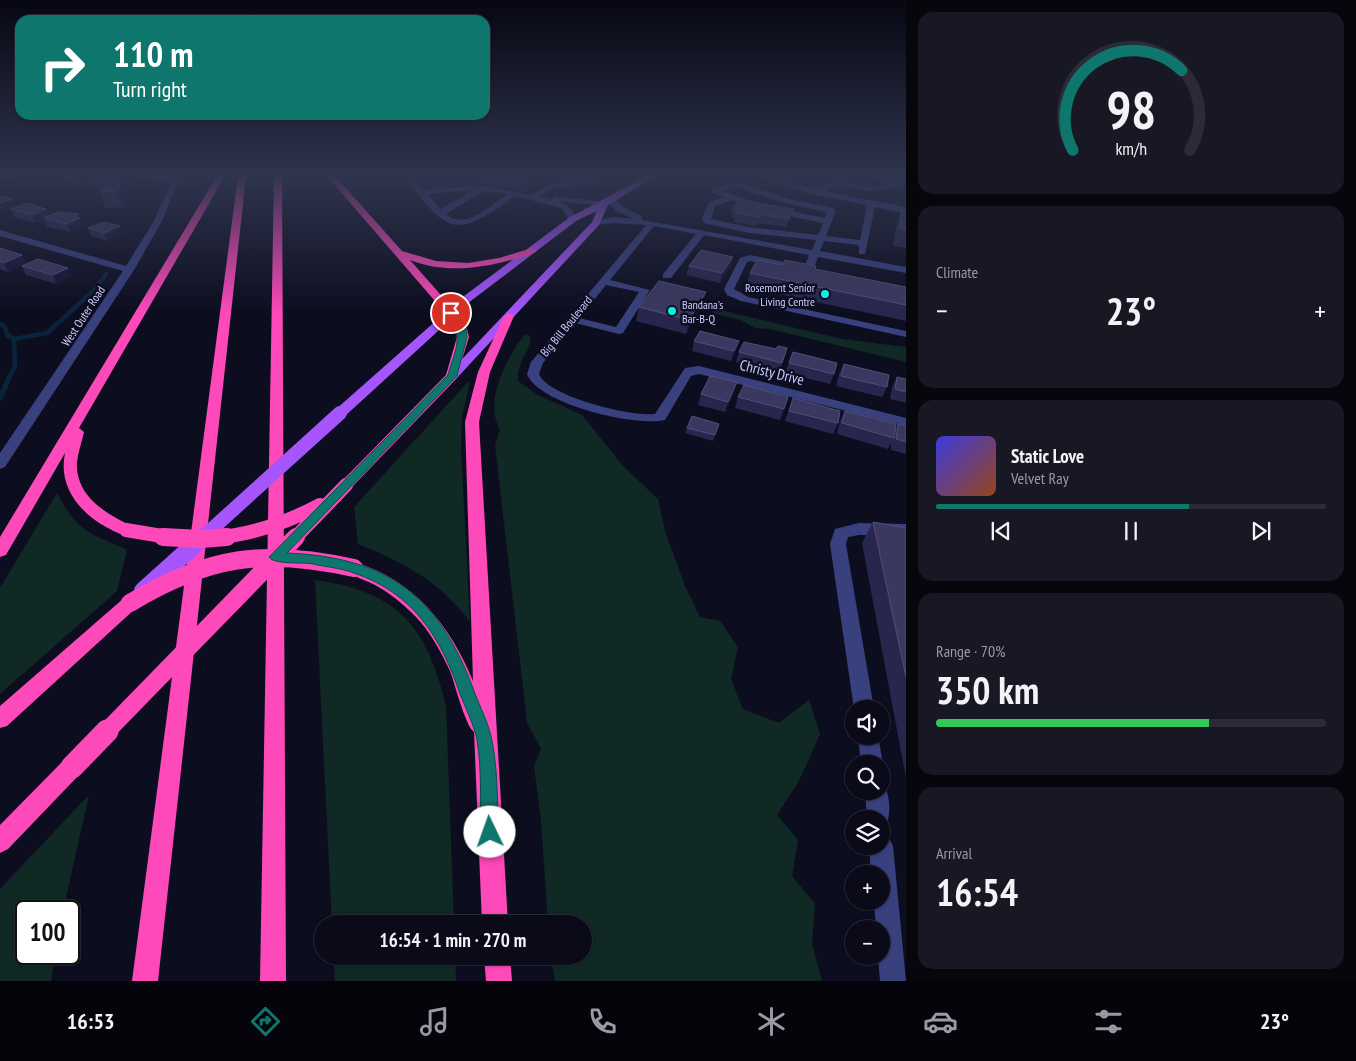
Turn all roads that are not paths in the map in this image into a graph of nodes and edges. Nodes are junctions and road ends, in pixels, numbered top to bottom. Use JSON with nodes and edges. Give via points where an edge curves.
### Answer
{"nodes":[{"id":1,"x":828,"y":221,"type":"edge"},
{"id":2,"x":158,"y":222,"type":"edge"},
{"id":3,"x":194,"y":222,"type":"edge"},
{"id":4,"x":236,"y":222,"type":"edge"},
{"id":5,"x":278,"y":222,"type":"edge"},
{"id":6,"x":372,"y":222,"type":"edge"},
{"id":7,"x":451,"y":222,"type":"edge"},
{"id":8,"x":471,"y":222,"type":"edge"},
{"id":9,"x":569,"y":222,"type":"edge"},
{"id":10,"x":603,"y":222,"type":"edge"},
{"id":11,"x":637,"y":222,"type":"edge"},
{"id":12,"x":649,"y":222,"type":"edge"},
{"id":13,"x":711,"y":222,"type":"edge"},
{"id":14,"x":868,"y":222,"type":"edge"},
{"id":15,"x":596,"y":223,"type":"joint"},
{"id":16,"x":652,"y":223,"type":"junction"},
{"id":17,"x":702,"y":232,"type":"junction"},
{"id":18,"x":0,"y":233,"type":"edge"},
{"id":19,"x":821,"y":237,"type":"junction"},
{"id":20,"x":864,"y":243,"type":"junction"},
{"id":21,"x":532,"y":251,"type":"junction"},
{"id":22,"x":399,"y":252,"type":"junction"},
{"id":23,"x":816,"y":253,"type":"junction"},
{"id":24,"x":861,"y":261,"type":"junction"},
{"id":25,"x":129,"y":270,"type":"junction"},
{"id":26,"x":906,"y":270,"type":"edge"},
{"id":27,"x":667,"y":276,"type":"dead end"},
{"id":28,"x":602,"y":281,"type":"junction"},
{"id":29,"x":451,"y":313,"type":"junction"},
{"id":30,"x":508,"y":316,"type":"junction"},
{"id":31,"x":571,"y":319,"type":"junction"},
{"id":32,"x":906,"y":334,"type":"edge"},
{"id":33,"x":452,"y":376,"type":"junction"},
{"id":34,"x":654,"y":419,"type":"joint"},
{"id":35,"x":79,"y":420,"type":"junction"},
{"id":36,"x":906,"y":422,"type":"edge"},
{"id":37,"x":0,"y":464,"type":"edge"},
{"id":38,"x":341,"y":490,"type":"junction"},
{"id":39,"x":906,"y":530,"type":"edge"},
{"id":40,"x":199,"y":540,"type":"junction"},
{"id":41,"x":0,"y":551,"type":"edge"},
{"id":42,"x":276,"y":557,"type":"junction"},
{"id":43,"x":130,"y":603,"type":"junction"},
{"id":44,"x":863,"y":700,"type":"edge"},
{"id":45,"x":0,"y":719,"type":"edge"},
{"id":46,"x":484,"y":740,"type":"junction"},
{"id":47,"x":0,"y":841,"type":"edge"},
{"id":48,"x":881,"y":855,"type":"edge"},
{"id":49,"x":495,"y":915,"type":"edge"},
{"id":50,"x":498,"y":965,"type":"edge"},
{"id":51,"x":145,"y":981,"type":"edge"},
{"id":52,"x":273,"y":981,"type":"edge"},
{"id":53,"x":499,"y":981,"type":"edge"},
{"id":54,"x":893,"y":981,"type":"edge"}],
"edges":[{"from":1,"to":19,"type":"street"},
{"from":2,"to":25,"type":"street","name":"West Outer Road"},
{"from":3,"to":35,"type":"highway"},
{"from":4,"to":51,"type":"highway"},
{"from":5,"to":52,"type":"highway"},
{"from":6,"to":22,"type":"highway"},
{"from":7,"to":8,"type":"street"},
{"from":9,"to":21,"type":"main road"},
{"from":10,"to":15,"type":"street"},
{"from":11,"to":16,"type":"street"},
{"from":12,"to":16,"type":"street"},
{"from":13,"to":19,"type":"street","via":[[748,230]]},
{"from":14,"to":20,"type":"street"},
{"from":15,"to":30,"type":"main road"},
{"from":16,"to":17,"type":"street"},
{"from":16,"to":28,"type":"street","name":"Big Bill Boulevard"},
{"from":17,"to":23,"type":"street"},
{"from":17,"to":27,"type":"street","via":[[694,249]]},
{"from":18,"to":25,"type":"street"},
{"from":19,"to":20,"type":"street"},
{"from":19,"to":23,"type":"street"},
{"from":20,"to":24,"type":"street"},
{"from":21,"to":22,"type":"highway","via":[[495,263],[451,267],[415,260]]},
{"from":21,"to":29,"type":"main road"},
{"from":22,"to":29,"type":"highway"},
{"from":23,"to":24,"type":"street"},
{"from":23,"to":32,"type":"street","via":[[812,270],[750,258],[744,260],[729,289],[745,299]]},
{"from":24,"to":26,"type":"street"},
{"from":25,"to":37,"type":"street","name":"West Outer Road"},
{"from":28,"to":31,"type":"street","name":"Big Bill Boulevard"},
{"from":28,"to":31,"type":"street","via":[[646,290],[619,331]]},
{"from":29,"to":33,"type":"highway","via":[[463,337]]},
{"from":29,"to":40,"type":"main road","bridge":true},
{"from":30,"to":33,"type":"main road"},
{"from":30,"to":46,"type":"highway","via":[[484,372],[472,422]]},
{"from":31,"to":34,"type":"street","name":"Big Bill Boulevard","via":[[533,368],[535,380],[547,390],[580,403],[639,419]]},
{"from":33,"to":38,"type":"highway"},
{"from":34,"to":36,"type":"street","name":"Christy Drive","via":[[663,413],[686,374],[699,370]]},
{"from":35,"to":40,"type":"highway","bridge":true,"via":[[70,465],[74,485],[83,502],[101,518],[126,530],[163,538]]},
{"from":35,"to":41,"type":"highway"},
{"from":38,"to":40,"type":"highway","bridge":true,"via":[[300,515],[276,525]]},
{"from":38,"to":42,"type":"highway","bridge":true},
{"from":39,"to":44,"type":"street","via":[[859,529],[841,533],[838,544]]},
{"from":40,"to":43,"type":"main road","bridge":true},
{"from":42,"to":43,"type":"highway","bridge":true,"via":[[198,570]]},
{"from":42,"to":46,"type":"highway","bridge":true,"via":[[308,558],[354,568],[404,593],[425,612],[445,640]]},
{"from":42,"to":47,"type":"highway","bridge":true},
{"from":43,"to":45,"type":"highway"},
{"from":46,"to":49,"type":"highway"},
{"from":48,"to":54,"type":"street"},
{"from":50,"to":53,"type":"highway"}]}
